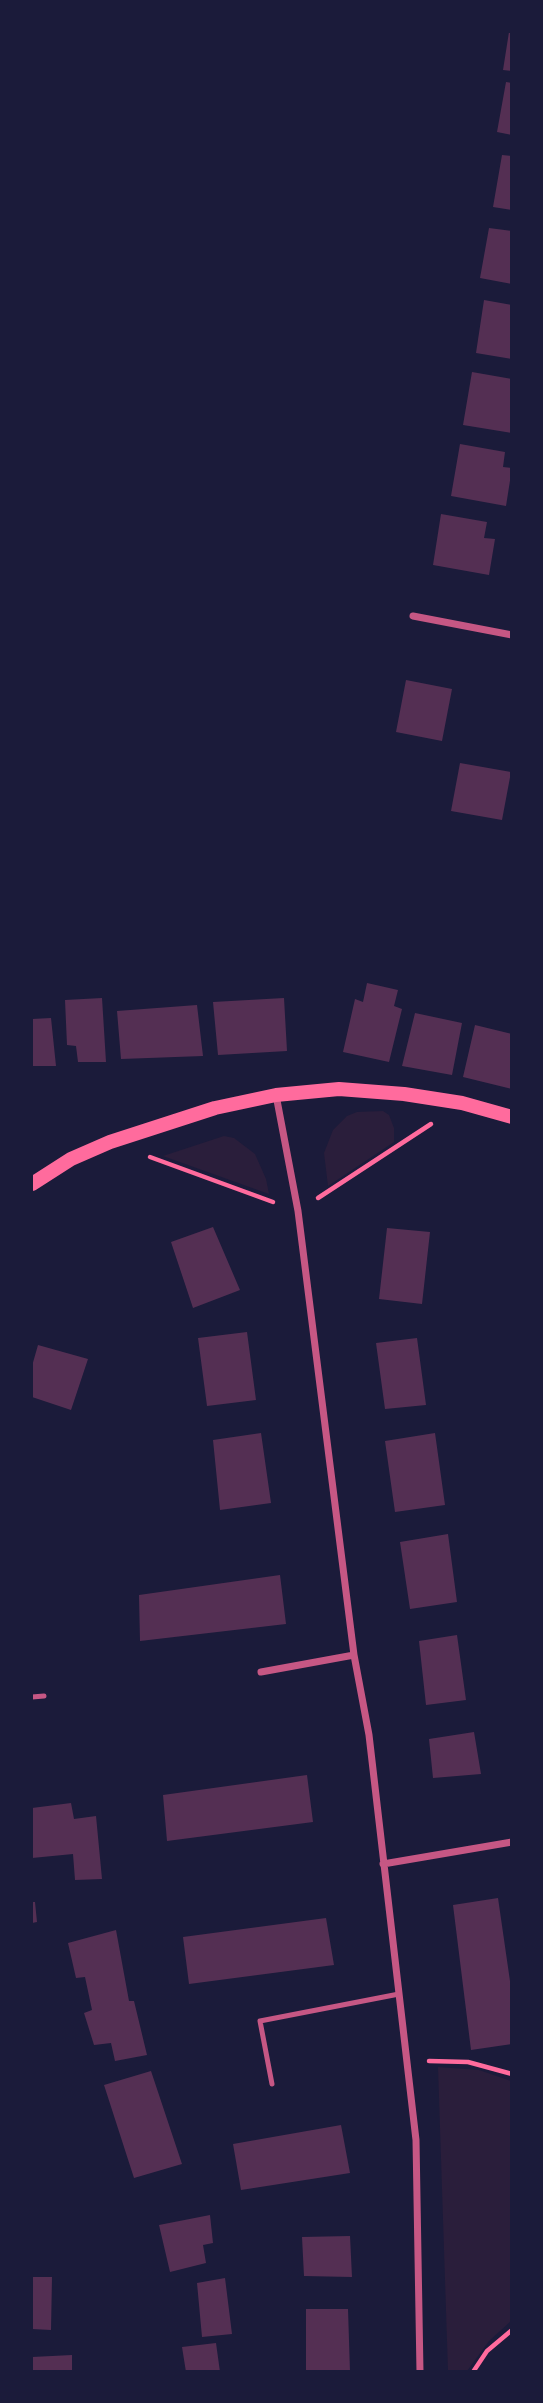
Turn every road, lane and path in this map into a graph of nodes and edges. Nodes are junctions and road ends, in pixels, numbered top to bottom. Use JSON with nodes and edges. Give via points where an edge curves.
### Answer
{"nodes":[{"id":1,"x":413,"y":616,"type":"dead end"},
{"id":2,"x":512,"y":635,"type":"edge"},
{"id":3,"x":276,"y":1094,"type":"junction"},
{"id":4,"x":512,"y":1117,"type":"edge"},
{"id":5,"x":32,"y":1184,"type":"edge"},
{"id":6,"x":354,"y":1656,"type":"junction"},
{"id":7,"x":261,"y":1672,"type":"dead end"},
{"id":8,"x":44,"y":1696,"type":"dead end"},
{"id":9,"x":32,"y":1698,"type":"edge"},
{"id":10,"x":512,"y":1842,"type":"edge"},
{"id":11,"x":383,"y":1864,"type":"junction"},
{"id":12,"x":398,"y":1994,"type":"junction"},
{"id":13,"x":407,"y":2063,"type":"junction"},
{"id":14,"x":512,"y":2074,"type":"edge"},
{"id":15,"x":272,"y":2084,"type":"dead end"},
{"id":16,"x":512,"y":2330,"type":"edge"},
{"id":17,"x":420,"y":2371,"type":"edge"},
{"id":18,"x":473,"y":2371,"type":"edge"}],
"edges":[{"from":1,"to":2,"type":"street"},
{"from":3,"to":4,"type":"main road","via":[[339,1089],[404,1094]]},
{"from":3,"to":5,"type":"main road","via":[[110,1142]]},
{"from":3,"to":6,"type":"street","via":[[298,1211]]},
{"from":6,"to":7,"type":"street"},
{"from":6,"to":11,"type":"street","via":[[369,1735]]},
{"from":8,"to":9,"type":"lane"},
{"from":10,"to":11,"type":"street"},
{"from":11,"to":12,"type":"street"},
{"from":12,"to":13,"type":"street"},
{"from":12,"to":15,"type":"lane","via":[[260,2021]]},
{"from":13,"to":14,"type":"path","via":[[468,2062]]},
{"from":13,"to":17,"type":"street","via":[[416,2140]]},
{"from":16,"to":18,"type":"path","via":[[487,2351]]}]}
